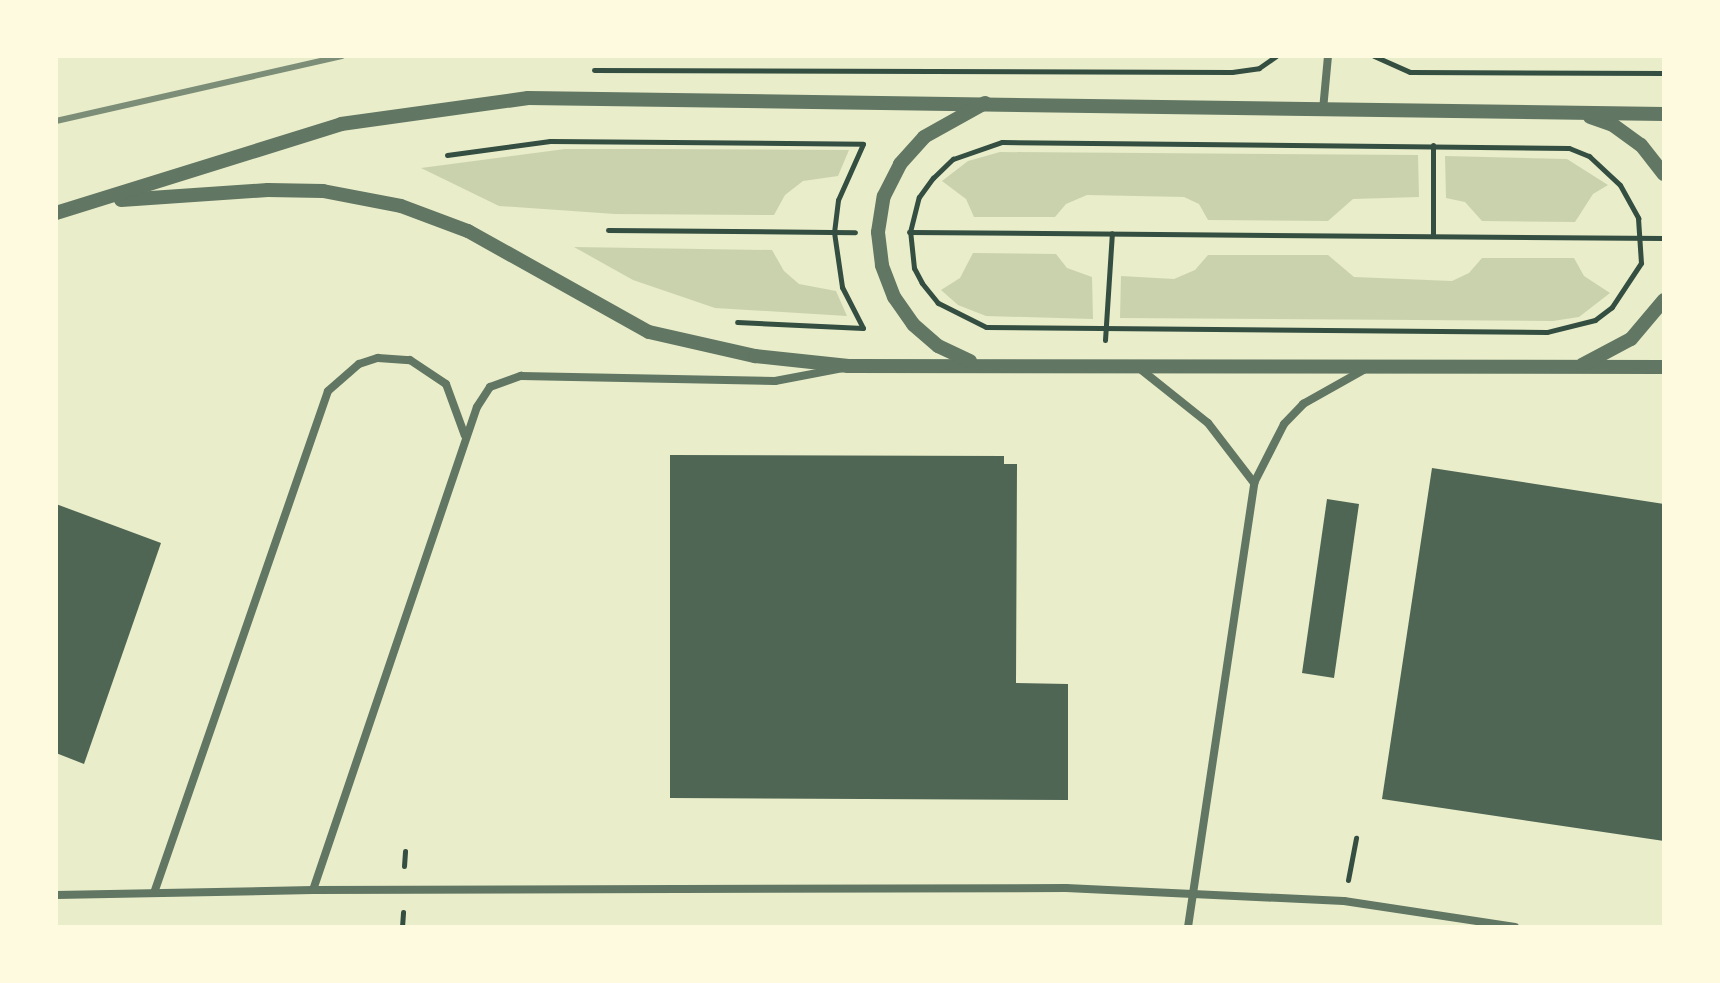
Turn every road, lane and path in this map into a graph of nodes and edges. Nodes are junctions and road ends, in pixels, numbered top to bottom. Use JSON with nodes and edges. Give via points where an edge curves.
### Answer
{"nodes":[{"id":1,"x":1276,"y":56,"type":"edge"},
{"id":2,"x":1328,"y":56,"type":"edge"},
{"id":3,"x":1374,"y":56,"type":"edge"},
{"id":4,"x":585,"y":70,"type":"dead end"},
{"id":5,"x":1664,"y":73,"type":"edge"},
{"id":6,"x":989,"y":101,"type":"junction"},
{"id":7,"x":1323,"y":111,"type":"junction"},
{"id":8,"x":1434,"y":112,"type":"junction"},
{"id":9,"x":1581,"y":114,"type":"junction"},
{"id":10,"x":1664,"y":114,"type":"edge"},
{"id":11,"x":1433,"y":147,"type":"junction"},
{"id":12,"x":447,"y":155,"type":"dead end"},
{"id":13,"x":1664,"y":174,"type":"edge"},
{"id":14,"x":93,"y":203,"type":"junction"},
{"id":15,"x":56,"y":213,"type":"edge"},
{"id":16,"x":608,"y":230,"type":"dead end"},
{"id":17,"x":834,"y":232,"type":"junction"},
{"id":18,"x":878,"y":232,"type":"junction"},
{"id":19,"x":910,"y":232,"type":"junction"},
{"id":20,"x":1112,"y":233,"type":"junction"},
{"id":21,"x":1433,"y":236,"type":"junction"},
{"id":22,"x":1642,"y":237,"type":"junction"},
{"id":23,"x":1664,"y":238,"type":"edge"},
{"id":24,"x":1664,"y":300,"type":"edge"},
{"id":25,"x":735,"y":322,"type":"dead end"},
{"id":26,"x":1105,"y":329,"type":"junction"},
{"id":27,"x":975,"y":363,"type":"junction"},
{"id":28,"x":1103,"y":363,"type":"junction"},
{"id":29,"x":1132,"y":363,"type":"junction"},
{"id":30,"x":1372,"y":365,"type":"junction"},
{"id":31,"x":848,"y":366,"type":"junction"},
{"id":32,"x":1578,"y":366,"type":"junction"},
{"id":33,"x":1664,"y":367,"type":"edge"},
{"id":34,"x":466,"y":440,"type":"junction"},
{"id":35,"x":1254,"y":483,"type":"junction"},
{"id":36,"x":313,"y":890,"type":"junction"},
{"id":37,"x":1194,"y":891,"type":"junction"},
{"id":38,"x":154,"y":893,"type":"junction"},
{"id":39,"x":56,"y":895,"type":"edge"},
{"id":40,"x":1188,"y":927,"type":"edge"},
{"id":41,"x":1515,"y":927,"type":"edge"}],
"edges":[{"from":1,"to":4,"type":"path","via":[[1259,68],[1232,72]]},
{"from":2,"to":7,"type":"street"},
{"from":3,"to":5,"type":"path","via":[[1410,72]]},
{"from":6,"to":7,"type":"street"},
{"from":6,"to":14,"type":"street","via":[[493,100],[305,133]]},
{"from":6,"to":18,"type":"street","via":[[924,137],[900,164],[884,196]]},
{"from":7,"to":8,"type":"street"},
{"from":8,"to":9,"type":"street"},
{"from":8,"to":11,"type":"path"},
{"from":9,"to":10,"type":"street"},
{"from":9,"to":13,"type":"street","via":[[1623,132]]},
{"from":11,"to":19,"type":"path","via":[[1002,142],[953,159],[933,178],[919,197]]},
{"from":11,"to":21,"type":"path"},
{"from":11,"to":22,"type":"path","via":[[1569,148],[1589,156],[1620,185]]},
{"from":12,"to":17,"type":"path","via":[[550,141],[863,144],[838,200]]},
{"from":14,"to":15,"type":"street"},
{"from":14,"to":31,"type":"street","via":[[239,191],[359,197],[468,231],[626,322],[671,339]]},
{"from":16,"to":17,"type":"path"},
{"from":17,"to":18,"type":"path"},
{"from":17,"to":25,"type":"path","via":[[842,287],[863,328]]},
{"from":18,"to":19,"type":"path"},
{"from":18,"to":27,"type":"street","via":[[890,286],[913,324],[938,346]]},
{"from":19,"to":20,"type":"path"},
{"from":19,"to":26,"type":"path","via":[[914,268],[922,283],[963,320],[986,327]]},
{"from":20,"to":21,"type":"path"},
{"from":20,"to":26,"type":"path"},
{"from":21,"to":22,"type":"path"},
{"from":22,"to":23,"type":"path"},
{"from":22,"to":26,"type":"path","via":[[1641,263],[1612,307],[1571,329]]},
{"from":24,"to":32,"type":"street","via":[[1631,339]]},
{"from":26,"to":28,"type":"path"},
{"from":27,"to":28,"type":"street"},
{"from":27,"to":31,"type":"street"},
{"from":28,"to":29,"type":"street"},
{"from":29,"to":30,"type":"street"},
{"from":29,"to":35,"type":"street","via":[[1208,423]]},
{"from":30,"to":32,"type":"street"},
{"from":30,"to":35,"type":"street","via":[[1303,404],[1284,424]]},
{"from":31,"to":34,"type":"street","via":[[775,381],[514,377],[485,393]]},
{"from":32,"to":33,"type":"street"},
{"from":34,"to":36,"type":"street"},
{"from":34,"to":38,"type":"street","via":[[446,384],[410,360],[368,360],[335,382]]},
{"from":35,"to":37,"type":"street"},
{"from":36,"to":37,"type":"street"},
{"from":36,"to":38,"type":"street"},
{"from":37,"to":40,"type":"street"},
{"from":37,"to":41,"type":"street","via":[[1344,901]]},
{"from":38,"to":39,"type":"street"}]}
